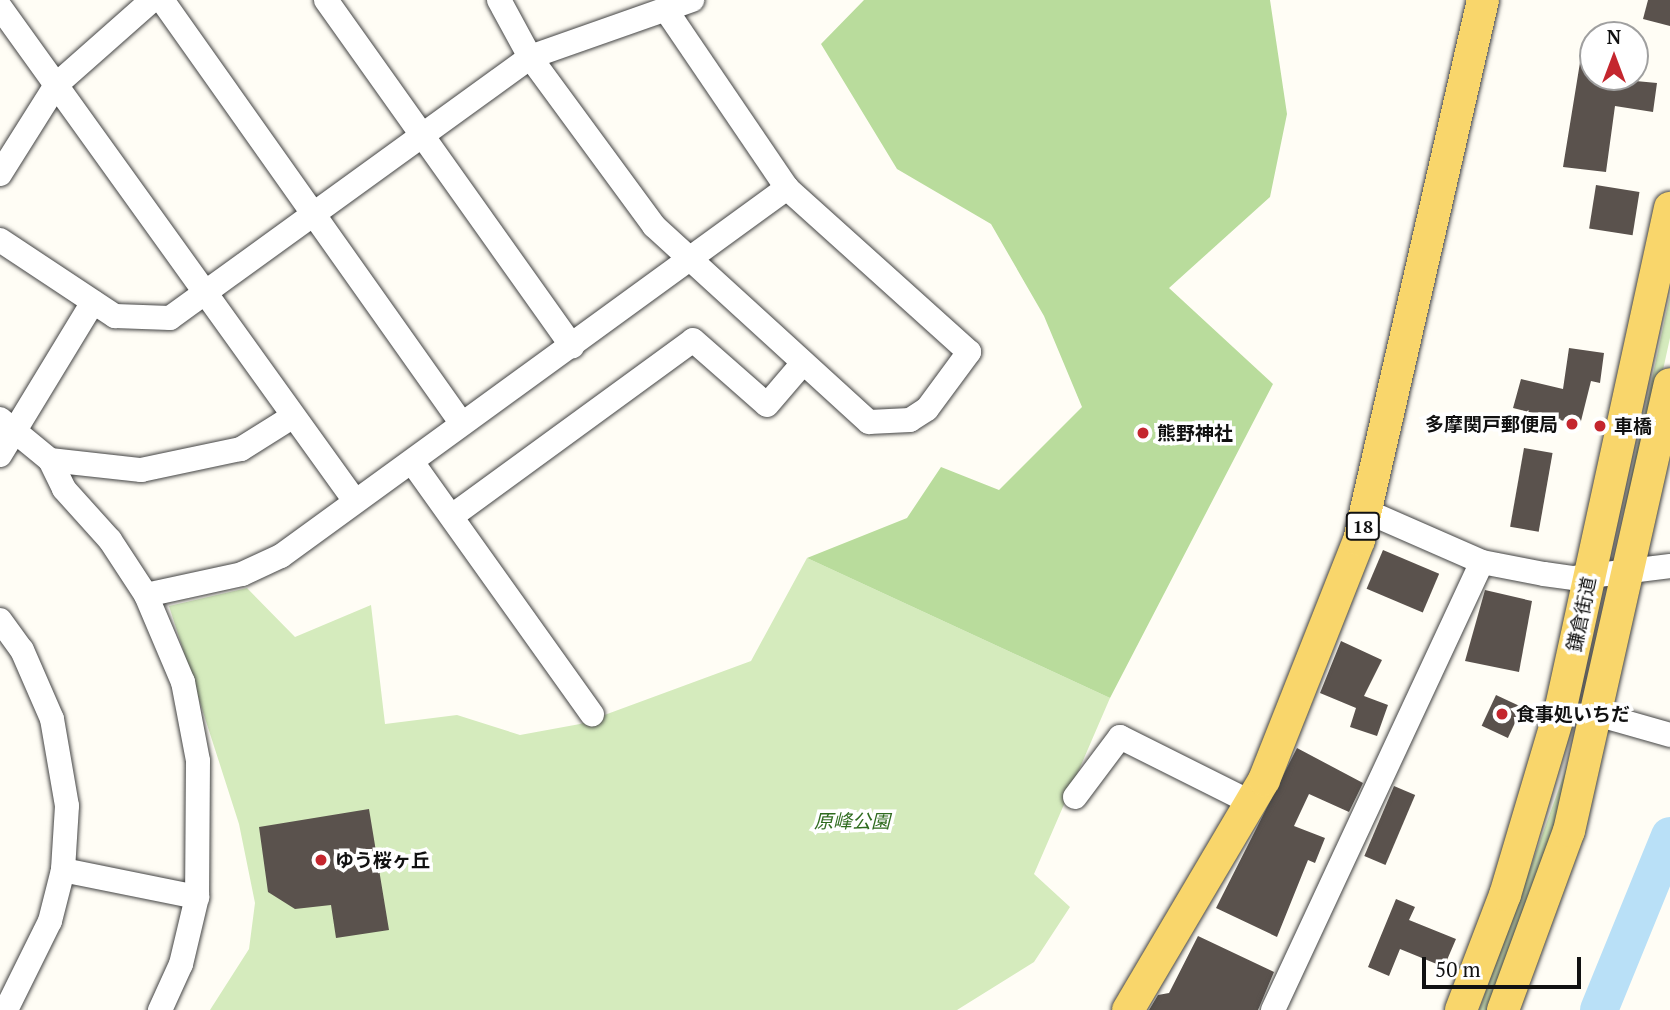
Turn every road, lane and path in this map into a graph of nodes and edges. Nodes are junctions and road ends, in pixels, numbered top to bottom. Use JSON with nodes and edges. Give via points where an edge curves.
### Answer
{"nodes":[{"id":1,"x":152,"y":0,"type":"edge"},
{"id":2,"x":162,"y":0,"type":"edge"},
{"id":3,"x":326,"y":0,"type":"edge"},
{"id":4,"x":499,"y":0,"type":"edge"},
{"id":5,"x":692,"y":0,"type":"edge"},
{"id":6,"x":1483,"y":0,"type":"edge"},
{"id":7,"x":0,"y":7,"type":"edge"},
{"id":8,"x":636,"y":8,"type":"edge"},
{"id":9,"x":666,"y":9,"type":"junction"},
{"id":10,"x":530,"y":58,"type":"junction"},
{"id":11,"x":56,"y":85,"type":"junction"},
{"id":12,"x":423,"y":133,"type":"junction"},
{"id":13,"x":0,"y":174,"type":"edge"},
{"id":14,"x":787,"y":188,"type":"junction"},
{"id":15,"x":1670,"y":208,"type":"edge"},
{"id":16,"x":311,"y":212,"type":"junction"},
{"id":17,"x":0,"y":240,"type":"edge"},
{"id":18,"x":689,"y":261,"type":"junction"},
{"id":19,"x":209,"y":293,"type":"junction"},
{"id":20,"x":93,"y":302,"type":"junction"},
{"id":21,"x":572,"y":346,"type":"junction"},
{"id":22,"x":803,"y":363,"type":"junction"},
{"id":23,"x":1670,"y":384,"type":"edge"},
{"id":24,"x":292,"y":417,"type":"junction"},
{"id":25,"x":8,"y":424,"type":"edge"},
{"id":26,"x":462,"y":424,"type":"junction"},
{"id":27,"x":0,"y":455,"type":"edge"},
{"id":28,"x":50,"y":460,"type":"junction"},
{"id":29,"x":412,"y":462,"type":"junction"},
{"id":30,"x":355,"y":501,"type":"junction"},
{"id":31,"x":1368,"y":512,"type":"junction"},
{"id":32,"x":452,"y":516,"type":"junction"},
{"id":33,"x":1482,"y":562,"type":"junction"},
{"id":34,"x":1670,"y":566,"type":"edge"},
{"id":35,"x":1631,"y":570,"type":"junction"},
{"id":36,"x":1589,"y":577,"type":"junction"},
{"id":37,"x":146,"y":596,"type":"junction"},
{"id":38,"x":0,"y":620,"type":"edge"},
{"id":39,"x":592,"y":714,"type":"dead end"},
{"id":40,"x":1600,"y":715,"type":"junction"},
{"id":41,"x":1670,"y":734,"type":"edge"},
{"id":42,"x":1075,"y":797,"type":"dead end"},
{"id":43,"x":1252,"y":803,"type":"junction"},
{"id":44,"x":63,"y":870,"type":"junction"},
{"id":45,"x":197,"y":897,"type":"junction"},
{"id":46,"x":6,"y":1010,"type":"edge"},
{"id":47,"x":160,"y":1010,"type":"edge"},
{"id":48,"x":1128,"y":1010,"type":"edge"},
{"id":49,"x":1273,"y":1010,"type":"edge"},
{"id":50,"x":1461,"y":1010,"type":"edge"},
{"id":51,"x":1503,"y":1010,"type":"edge"}],
"edges":[{"from":1,"to":11,"type":"street"},
{"from":2,"to":16,"type":"street"},
{"from":3,"to":12,"type":"street"},
{"from":4,"to":10,"type":"street"},
{"from":5,"to":9,"type":"street"},
{"from":6,"to":31,"type":"main road","number":"18"},
{"from":7,"to":11,"type":"street"},
{"from":8,"to":9,"type":"street"},
{"from":8,"to":10,"type":"street"},
{"from":9,"to":14,"type":"street"},
{"from":10,"to":12,"type":"street"},
{"from":10,"to":18,"type":"street","via":[[654,226]]},
{"from":11,"to":13,"type":"street"},
{"from":11,"to":19,"type":"street"},
{"from":12,"to":16,"type":"street"},
{"from":12,"to":21,"type":"street"},
{"from":14,"to":18,"type":"street"},
{"from":14,"to":22,"type":"street","via":[[969,352],[927,409],[910,420],[886,423],[869,422]]},
{"from":15,"to":36,"type":"main road","name":"鎌倉街道"},
{"from":16,"to":19,"type":"street"},
{"from":16,"to":26,"type":"street"},
{"from":17,"to":20,"type":"street"},
{"from":18,"to":21,"type":"street"},
{"from":18,"to":22,"type":"street"},
{"from":19,"to":20,"type":"street","via":[[170,318],[141,321]]},
{"from":19,"to":24,"type":"street"},
{"from":20,"to":25,"type":"street"},
{"from":21,"to":26,"type":"street"},
{"from":22,"to":32,"type":"street","via":[[767,405],[693,340]]},
{"from":23,"to":35,"type":"main road","name":"鎌倉街道"},
{"from":24,"to":28,"type":"street","via":[[241,449],[186,465],[141,470]]},
{"from":24,"to":30,"type":"street"},
{"from":25,"to":27,"type":"street"},
{"from":25,"to":28,"type":"street"},
{"from":26,"to":29,"type":"street"},
{"from":28,"to":37,"type":"street","via":[[64,489],[110,540]]},
{"from":29,"to":30,"type":"street"},
{"from":29,"to":32,"type":"street"},
{"from":30,"to":37,"type":"street","via":[[281,556],[242,575]]},
{"from":31,"to":33,"type":"street"},
{"from":31,"to":43,"type":"main road","number":"18"},
{"from":32,"to":39,"type":"street"},
{"from":33,"to":36,"type":"street"},
{"from":33,"to":49,"type":"street"},
{"from":34,"to":35,"type":"street"},
{"from":35,"to":36,"type":"street"},
{"from":35,"to":40,"type":"main road","name":"鎌倉街道"},
{"from":36,"to":50,"type":"main road","name":"鎌倉街道","via":[[1531,816]]},
{"from":37,"to":45,"type":"street","via":[[183,682],[198,761]]},
{"from":38,"to":44,"type":"street","via":[[22,650],[52,719],[67,806]]},
{"from":40,"to":41,"type":"street"},
{"from":40,"to":51,"type":"main road","name":"鎌倉街道","via":[[1569,831]]},
{"from":42,"to":43,"type":"street","via":[[1120,737]]},
{"from":43,"to":48,"type":"main road","number":"18"},
{"from":44,"to":45,"type":"street"},
{"from":44,"to":46,"type":"street","via":[[50,921]]},
{"from":45,"to":47,"type":"street","via":[[181,964]]}]}
